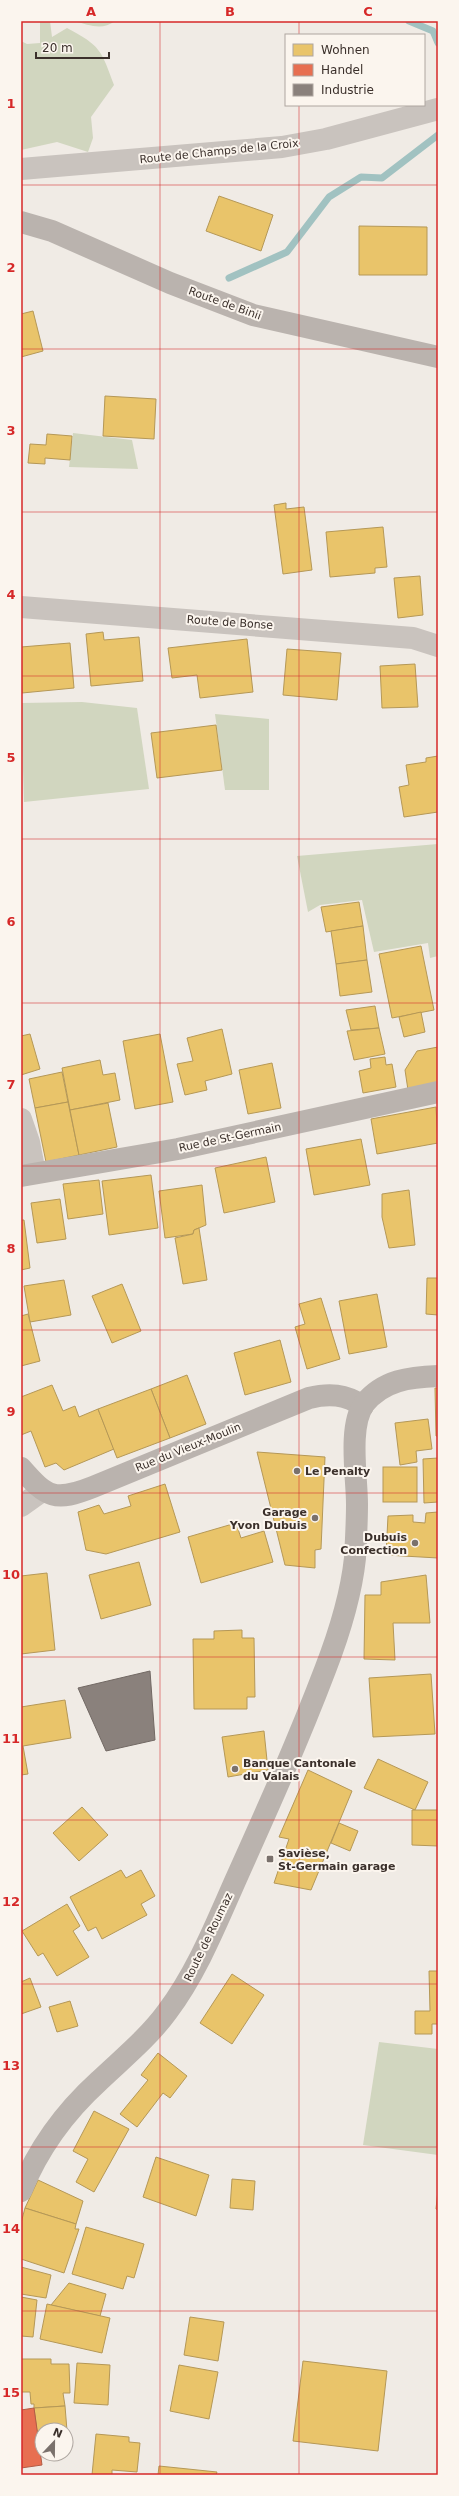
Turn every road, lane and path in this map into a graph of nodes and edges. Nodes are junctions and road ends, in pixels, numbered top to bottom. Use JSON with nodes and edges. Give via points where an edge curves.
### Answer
{"nodes":[{"id":1,"x":438,"y":109,"type":"edge"},
{"id":2,"x":21,"y":169,"type":"edge"},
{"id":3,"x":21,"y":222,"type":"edge"},
{"id":4,"x":438,"y":358,"type":"edge"},
{"id":5,"x":21,"y":606,"type":"edge"},
{"id":6,"x":438,"y":646,"type":"edge"},
{"id":7,"x":438,"y":1092,"type":"edge"},
{"id":8,"x":21,"y":1119,"type":"edge"},
{"id":9,"x":28,"y":1174,"type":"edge"},
{"id":10,"x":438,"y":1376,"type":"edge"},
{"id":11,"x":363,"y":1406,"type":"junction"},
{"id":12,"x":21,"y":1468,"type":"edge"},
{"id":13,"x":42,"y":1490,"type":"junction"},
{"id":14,"x":21,"y":1506,"type":"edge"},
{"id":15,"x":21,"y":2191,"type":"edge"}],
"edges":[{"from":1,"to":2,"type":"street","name":"Route de Champs de la Croix","via":[[282,148]]},
{"from":3,"to":4,"type":"street","name":"Route de Binii","via":[[52,231],[170,283],[253,315]]},
{"from":5,"to":6,"type":"street","name":"Route de Bonse","via":[[413,638]]},
{"from":7,"to":9,"type":"street","name":"Rue de St-Germain","via":[[178,1149]]},
{"from":8,"to":9,"type":"street","via":[[29,1142]]},
{"from":10,"to":11,"type":"street","via":[[403,1378],[381,1389]]},
{"from":11,"to":13,"type":"street","name":"Rue du Vieux-Moulin","via":[[351,1398],[336,1394],[309,1398],[82,1491],[58,1495]]},
{"from":11,"to":15,"type":"street","name":"Route de Roumaz","via":[[355,1438],[357,1521],[354,1560],[340,1625],[326,1667],[278,1784],[214,1929],[189,1978],[167,2013],[88,2092],[58,2126],[37,2158]]},
{"from":12,"to":13,"type":"street"},
{"from":13,"to":14,"type":"street"}]}
